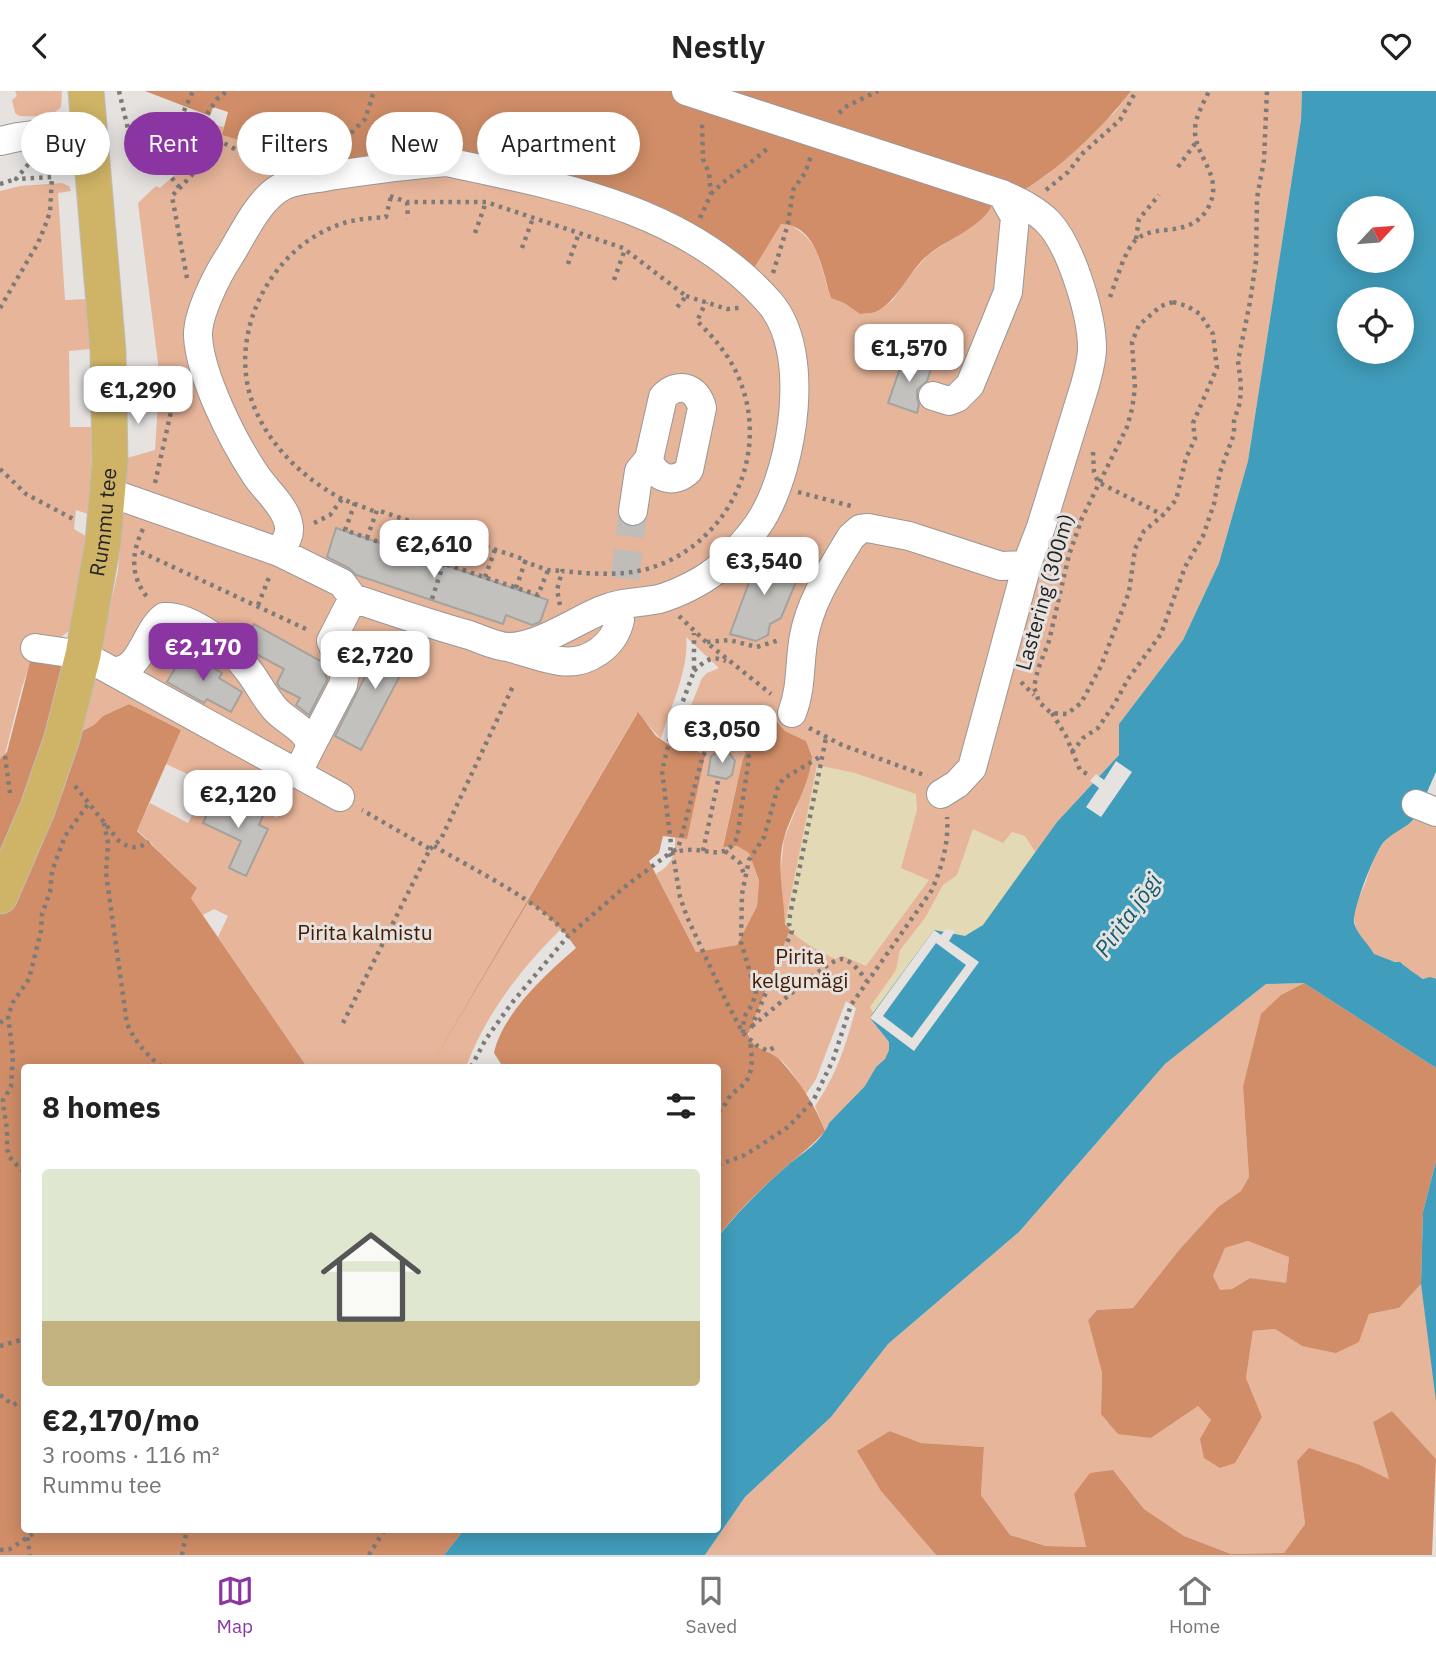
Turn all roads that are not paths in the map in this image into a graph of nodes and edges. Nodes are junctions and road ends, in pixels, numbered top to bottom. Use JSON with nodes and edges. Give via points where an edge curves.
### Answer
{"nodes":[{"id":1,"x":86,"y":91,"type":"edge"},
{"id":2,"x":691,"y":92,"type":"edge"},
{"id":3,"x":88,"y":112,"type":"edge"},
{"id":4,"x":21,"y":138,"type":"edge"},
{"id":5,"x":0,"y":141,"type":"edge"},
{"id":6,"x":94,"y":175,"type":"edge"},
{"id":7,"x":1011,"y":198,"type":"junction"},
{"id":8,"x":933,"y":396,"type":"dead end"},
{"id":9,"x":649,"y":459,"type":"dead end"},
{"id":10,"x":108,"y":492,"type":"junction"},
{"id":11,"x":633,"y":511,"type":"tunnel mouth"},
{"id":12,"x":284,"y":544,"type":"junction"},
{"id":13,"x":1028,"y":561,"type":"junction"},
{"id":14,"x":353,"y":598,"type":"junction"},
{"id":15,"x":620,"y":620,"type":"tunnel mouth"},
{"id":16,"x":508,"y":647,"type":"junction"},
{"id":17,"x":35,"y":648,"type":"dead end"},
{"id":18,"x":98,"y":663,"type":"junction"},
{"id":19,"x":792,"y":712,"type":"road end"},
{"id":20,"x":310,"y":748,"type":"junction"},
{"id":21,"x":297,"y":774,"type":"junction"},
{"id":22,"x":941,"y":794,"type":"road end"},
{"id":23,"x":340,"y":797,"type":"road end"},
{"id":24,"x":0,"y":896,"type":"edge"}],
"edges":[{"from":1,"to":3,"type":"main road","name":"Rummu tee"},
{"from":2,"to":7,"type":"lane"},
{"from":4,"to":5,"type":"lane"},
{"from":6,"to":10,"type":"main road","name":"Rummu tee","via":[[107,340]]},
{"from":7,"to":8,"type":"lane","via":[[1015,217],[1008,292],[970,385],[949,401]]},
{"from":7,"to":13,"type":"lane","via":[[1033,209],[1060,236],[1078,281],[1092,337],[1091,363]]},
{"from":9,"to":11,"type":"lane","via":[[639,471]]},
{"from":10,"to":12,"type":"lane"},
{"from":10,"to":18,"type":"main road","name":"Rummu tee","via":[[97,583]]},
{"from":12,"to":14,"type":"lane","via":[[342,583]]},
{"from":12,"to":16,"type":"lane","via":[[289,526],[285,515],[256,476],[229,426],[205,370],[198,334],[224,264],[273,193],[301,181],[447,162],[541,183],[653,218],[701,216],[727,263],[771,305],[792,355],[793,407],[777,487],[752,533],[716,570],[691,585],[662,598],[603,609],[536,641]]},
{"from":13,"to":19,"type":"lane","via":[[1001,566],[909,536],[860,529],[813,601]]},
{"from":13,"to":22,"type":"lane","via":[[972,768]]},
{"from":14,"to":16,"type":"lane"},
{"from":14,"to":20,"type":"lane","via":[[331,641],[345,674],[343,685]]},
{"from":15,"to":16,"type":"lane","via":[[609,643],[578,660],[560,661]]},
{"from":17,"to":18,"type":"lane"},
{"from":18,"to":20,"type":"lane","via":[[126,669],[164,617],[178,617],[235,655],[276,709],[307,735]]},
{"from":18,"to":21,"type":"lane"},
{"from":18,"to":24,"type":"main road","name":"Rummu tee"},
{"from":20,"to":21,"type":"lane"},
{"from":21,"to":23,"type":"lane"}]}
